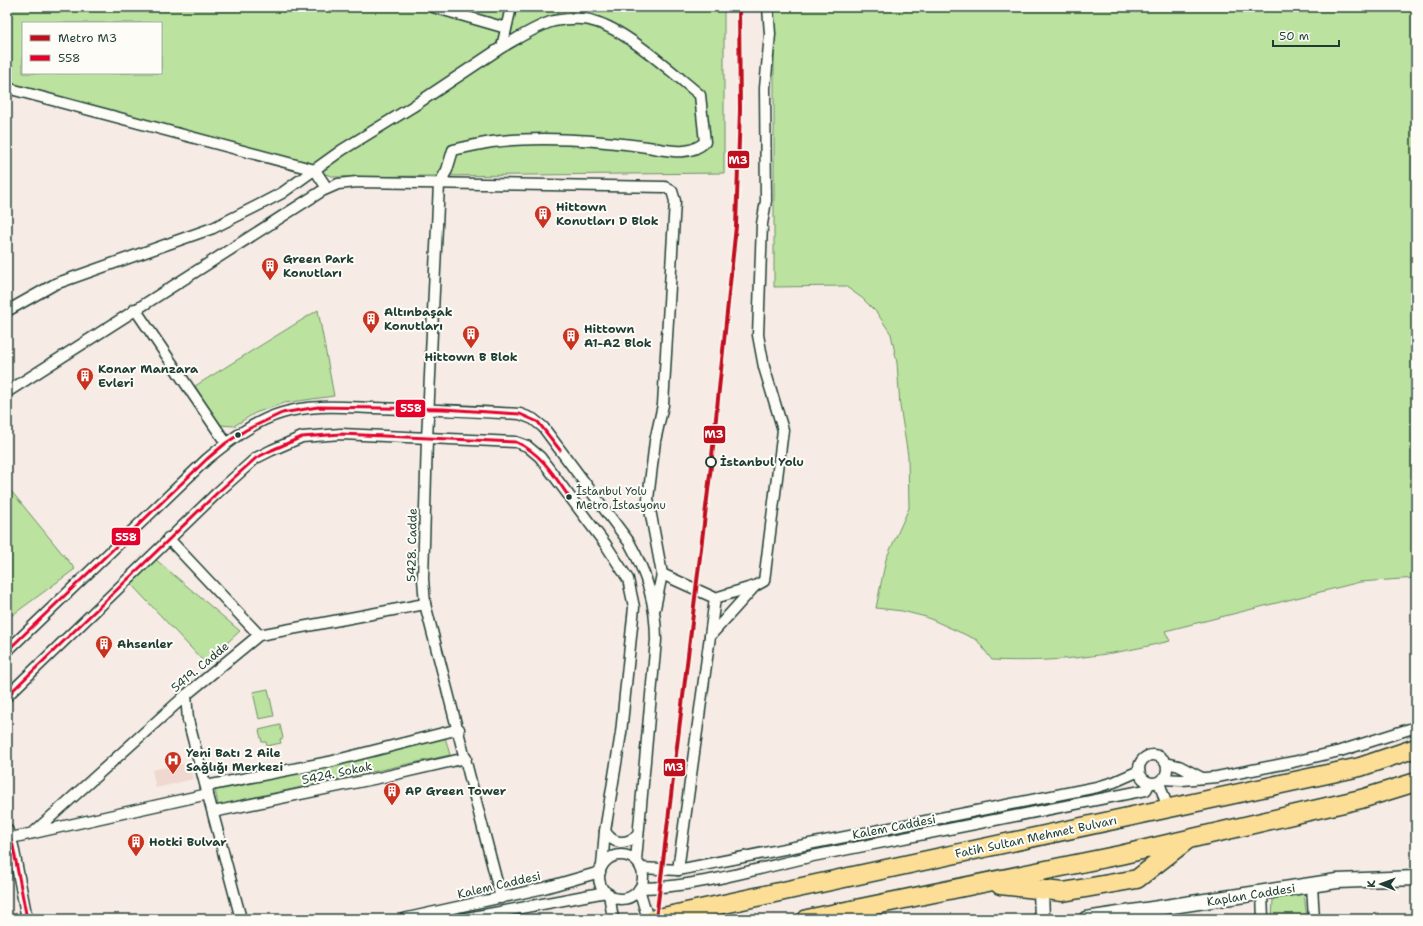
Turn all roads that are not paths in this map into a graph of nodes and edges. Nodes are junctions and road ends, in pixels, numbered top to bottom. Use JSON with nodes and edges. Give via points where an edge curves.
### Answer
{"nodes":[{"id":1,"x":433,"y":7,"type":"edge"},
{"id":2,"x":510,"y":7,"type":"edge"},
{"id":3,"x":768,"y":7,"type":"edge"},
{"id":4,"x":506,"y":28,"type":"junction"},
{"id":5,"x":502,"y":47,"type":"junction"},
{"id":6,"x":7,"y":88,"type":"edge"},
{"id":7,"x":316,"y":170,"type":"junction"},
{"id":8,"x":439,"y":184,"type":"junction"},
{"id":9,"x":327,"y":188,"type":"junction"},
{"id":10,"x":136,"y":309,"type":"junction"},
{"id":11,"x":7,"y":311,"type":"edge"},
{"id":12,"x":7,"y":392,"type":"edge"},
{"id":13,"x":429,"y":409,"type":"junction"},
{"id":14,"x":427,"y":440,"type":"junction"},
{"id":15,"x":226,"y":443,"type":"junction"},
{"id":16,"x":168,"y":538,"type":"junction"},
{"id":17,"x":662,"y":574,"type":"junction"},
{"id":18,"x":755,"y":586,"type":"junction"},
{"id":19,"x":715,"y":598,"type":"junction"},
{"id":20,"x":425,"y":604,"type":"junction"},
{"id":21,"x":655,"y":608,"type":"junction"},
{"id":22,"x":259,"y":635,"type":"junction"},
{"id":23,"x":710,"y":636,"type":"junction"},
{"id":24,"x":9,"y":645,"type":"edge"},
{"id":25,"x":186,"y":695,"type":"junction"},
{"id":26,"x":7,"y":696,"type":"edge"},
{"id":27,"x":1416,"y":727,"type":"edge"},
{"id":28,"x":459,"y":729,"type":"junction"},
{"id":29,"x":1416,"y":748,"type":"edge"},
{"id":30,"x":466,"y":758,"type":"junction"},
{"id":31,"x":1166,"y":763,"type":"junction"},
{"id":32,"x":1139,"y":771,"type":"junction"},
{"id":33,"x":1202,"y":778,"type":"junction"},
{"id":34,"x":1157,"y":781,"type":"junction"},
{"id":35,"x":1416,"y":782,"type":"edge"},
{"id":36,"x":207,"y":790,"type":"junction"},
{"id":37,"x":1168,"y":809,"type":"junction"},
{"id":38,"x":213,"y":812,"type":"junction"},
{"id":39,"x":605,"y":831,"type":"junction"},
{"id":40,"x":33,"y":833,"type":"junction"},
{"id":41,"x":9,"y":834,"type":"edge"},
{"id":42,"x":638,"y":836,"type":"junction"},
{"id":43,"x":1189,"y":839,"type":"junction"},
{"id":44,"x":638,"y":864,"type":"junction"},
{"id":45,"x":601,"y":869,"type":"junction"},
{"id":46,"x":678,"y":870,"type":"junction"},
{"id":47,"x":1416,"y":878,"type":"edge"},
{"id":48,"x":983,"y":883,"type":"junction"},
{"id":49,"x":1312,"y":886,"type":"junction"},
{"id":50,"x":639,"y":888,"type":"junction"},
{"id":51,"x":1041,"y":890,"type":"junction"},
{"id":52,"x":608,"y":893,"type":"junction"},
{"id":53,"x":1262,"y":894,"type":"junction"},
{"id":54,"x":501,"y":898,"type":"junction"},
{"id":55,"x":857,"y":914,"type":"edge"},
{"id":56,"x":27,"y":919,"type":"edge"},
{"id":57,"x":241,"y":919,"type":"edge"},
{"id":58,"x":403,"y":919,"type":"edge"},
{"id":59,"x":462,"y":919,"type":"edge"},
{"id":60,"x":613,"y":919,"type":"edge"},
{"id":61,"x":648,"y":919,"type":"edge"},
{"id":62,"x":654,"y":919,"type":"edge"},
{"id":63,"x":807,"y":919,"type":"edge"},
{"id":64,"x":1042,"y":919,"type":"edge"},
{"id":65,"x":1086,"y":919,"type":"edge"},
{"id":66,"x":1263,"y":919,"type":"edge"},
{"id":67,"x":1314,"y":919,"type":"edge"}],
"edges":[{"from":1,"to":4,"type":"street"},
{"from":2,"to":4,"type":"street"},
{"from":3,"to":18,"type":"street","via":[[770,34],[765,88],[766,201],[762,231],[758,335],[764,368],[783,430],[764,581]]},
{"from":4,"to":5,"type":"street"},
{"from":5,"to":7,"type":"street","via":[[342,150]]},
{"from":5,"to":8,"type":"street","via":[[552,22],[592,20],[606,25],[629,39],[700,95],[705,142],[698,149],[683,152],[573,140],[492,142],[453,150],[447,170]]},
{"from":6,"to":7,"type":"street"},
{"from":7,"to":9,"type":"street"},
{"from":7,"to":11,"type":"street","via":[[282,193],[213,228],[55,284]]},
{"from":8,"to":9,"type":"street","via":[[357,182]]},
{"from":8,"to":13,"type":"street","name":"5428. Cadde"},
{"from":8,"to":17,"type":"street","via":[[660,186],[668,188],[674,195],[663,405],[655,441],[648,499]]},
{"from":9,"to":10,"type":"street"},
{"from":10,"to":12,"type":"street"},
{"from":10,"to":15,"type":"street"},
{"from":13,"to":14,"type":"street","name":"5428. Cadde"},
{"from":13,"to":15,"type":"street","via":[[318,407],[296,410],[282,413],[246,430]]},
{"from":13,"to":21,"type":"street","via":[[520,414],[538,422],[629,542],[645,573]]},
{"from":14,"to":16,"type":"street","via":[[341,434],[302,437],[256,458]]},
{"from":14,"to":20,"type":"street","name":"5428. Cadde"},
{"from":14,"to":39,"type":"street","via":[[503,441],[527,446],[540,457],[628,579],[634,616],[621,734]]},
{"from":15,"to":24,"type":"street"},
{"from":16,"to":22,"type":"street"},
{"from":16,"to":26,"type":"street"},
{"from":17,"to":19,"type":"street"},
{"from":17,"to":21,"type":"street"},
{"from":18,"to":19,"type":"street"},
{"from":18,"to":23,"type":"street"},
{"from":19,"to":23,"type":"street"},
{"from":20,"to":22,"type":"street","name":"5419. Cadde"},
{"from":20,"to":28,"type":"street","name":"5428. Cadde"},
{"from":21,"to":42,"type":"street","via":[[656,640]]},
{"from":22,"to":25,"type":"street","name":"5419. Cadde"},
{"from":23,"to":46,"type":"street"},
{"from":25,"to":36,"type":"street","via":[[188,720]]},
{"from":25,"to":40,"type":"street","name":"5419. Cadde"},
{"from":27,"to":33,"type":"street","via":[[1340,752]]},
{"from":28,"to":30,"type":"street","name":"5428. Cadde"},
{"from":28,"to":36,"type":"street"},
{"from":29,"to":37,"type":"highway","name":"Fatih Sultan Mehmet Bulvarı","via":[[1360,767]]},
{"from":30,"to":38,"type":"street","name":"5424. Sokak"},
{"from":30,"to":54,"type":"street","name":"5428. Cadde"},
{"from":31,"to":32,"type":"street","via":[[1158,756],[1150,755],[1143,760]]},
{"from":31,"to":33,"type":"street","via":[[1179,766]]},
{"from":31,"to":34,"type":"street","via":[[1167,772]]},
{"from":32,"to":34,"type":"street","via":[[1143,779]]},
{"from":32,"to":46,"type":"street","name":"Kalem Caddesi","via":[[1097,787]]},
{"from":33,"to":34,"type":"street"},
{"from":34,"to":37,"type":"street"},
{"from":34,"to":50,"type":"street","name":"Kalem Caddesi","via":[[1146,790],[1117,796],[703,881],[660,888]]},
{"from":35,"to":43,"type":"highway","via":[[1361,799]]},
{"from":36,"to":38,"type":"street"},
{"from":36,"to":40,"type":"street"},
{"from":37,"to":62,"type":"highway","name":"Fatih Sultan Mehmet Bulvarı"},
{"from":38,"to":57,"type":"street"},
{"from":39,"to":42,"type":"street","via":[[608,837],[624,843]]},
{"from":39,"to":45,"type":"street"},
{"from":40,"to":41,"type":"street"},
{"from":41,"to":56,"type":"street"},
{"from":42,"to":44,"type":"street"},
{"from":43,"to":48,"type":"highway"},
{"from":43,"to":51,"type":"highway","via":[[1137,879],[1063,892]]},
{"from":44,"to":45,"type":"street","via":[[624,855],[617,855],[611,857]]},
{"from":44,"to":46,"type":"street","name":"Kalem Caddesi"},
{"from":44,"to":50,"type":"street","via":[[643,880]]},
{"from":45,"to":52,"type":"street","via":[[601,885]]},
{"from":45,"to":54,"type":"street","name":"Kalem Caddesi","via":[[576,880]]},
{"from":47,"to":49,"type":"street","name":"Kaplan Caddesi","via":[[1361,879]]},
{"from":48,"to":51,"type":"highway"},
{"from":48,"to":55,"type":"highway"},
{"from":49,"to":53,"type":"street","name":"Kaplan Caddesi"},
{"from":49,"to":67,"type":"street"},
{"from":50,"to":52,"type":"street","via":[[626,898]]},
{"from":50,"to":61,"type":"street"},
{"from":51,"to":64,"type":"street"},
{"from":52,"to":59,"type":"street","name":"Kalem Caddesi"},
{"from":52,"to":60,"type":"street"},
{"from":53,"to":65,"type":"street","name":"Kaplan Caddesi"},
{"from":53,"to":66,"type":"street"},
{"from":54,"to":58,"type":"street","name":"Kalem Caddesi"},
{"from":55,"to":63,"type":"highway"}]}
